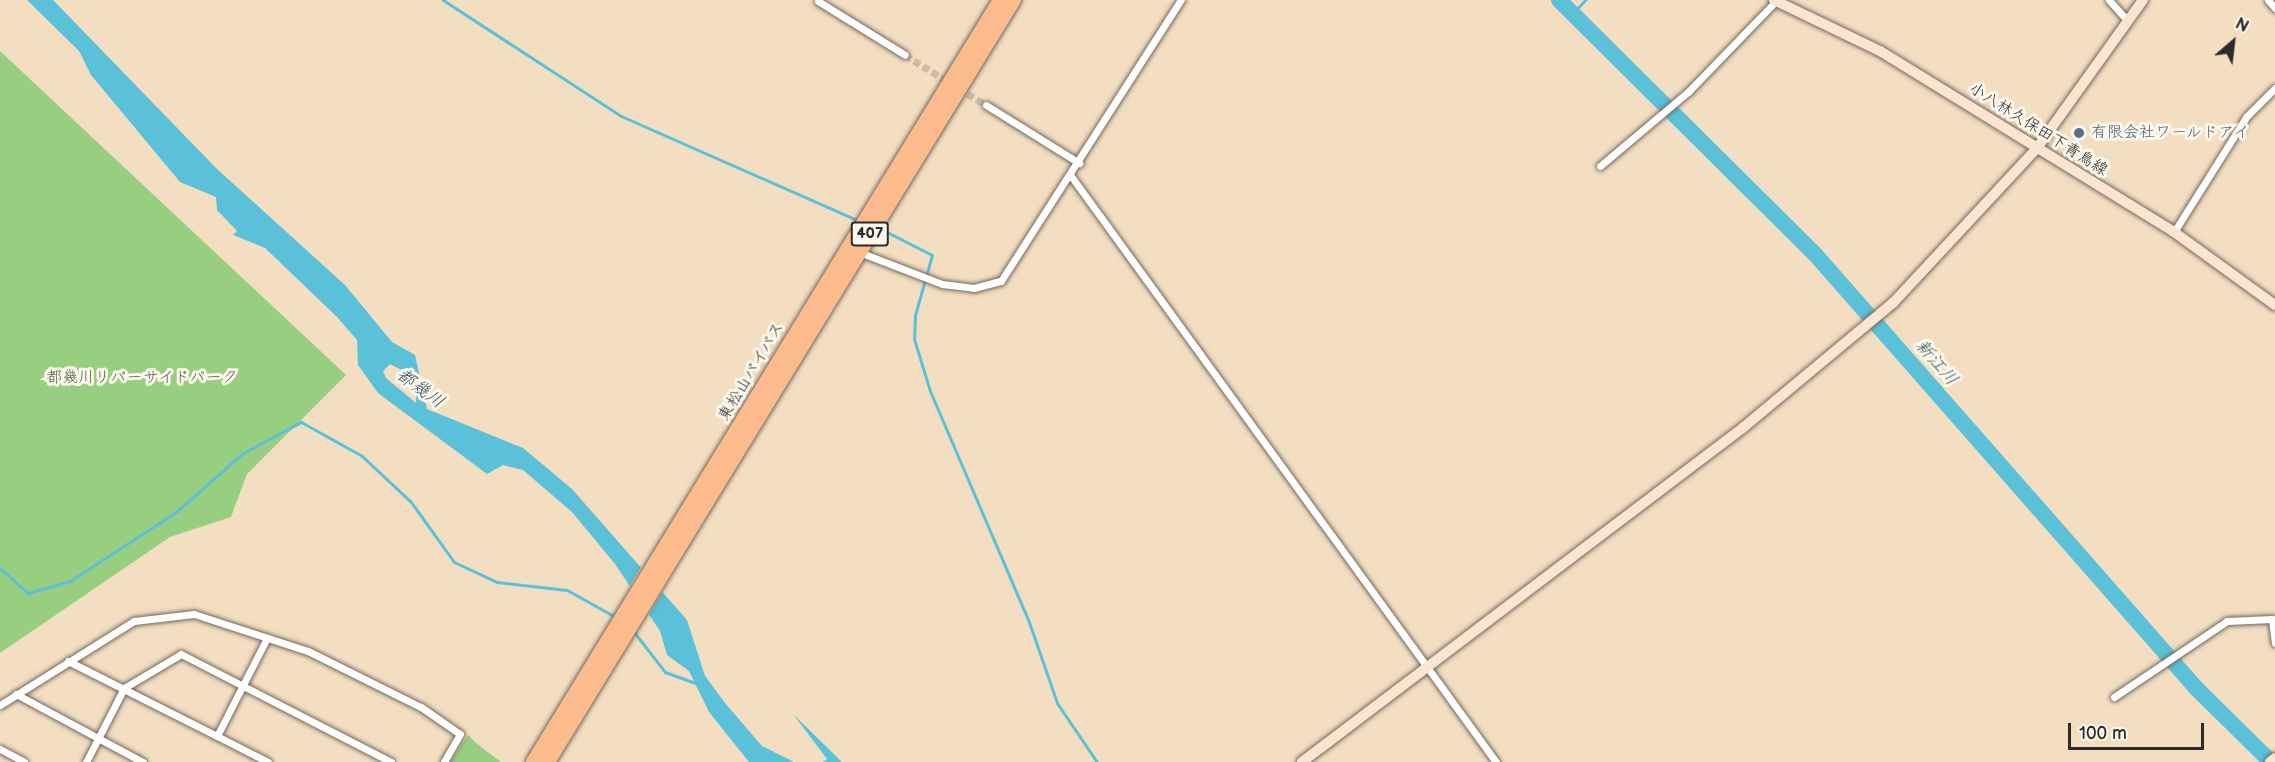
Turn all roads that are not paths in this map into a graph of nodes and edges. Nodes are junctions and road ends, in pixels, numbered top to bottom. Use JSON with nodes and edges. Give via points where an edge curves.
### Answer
{"nodes":[{"id":1,"x":1000,"y":0,"type":"edge"},
{"id":2,"x":1014,"y":0,"type":"edge"},
{"id":3,"x":1181,"y":0,"type":"edge"},
{"id":4,"x":1775,"y":0,"type":"edge"},
{"id":5,"x":2109,"y":0,"type":"edge"},
{"id":6,"x":2143,"y":0,"type":"edge"},
{"id":7,"x":2268,"y":0,"type":"edge"},
{"id":8,"x":818,"y":2,"type":"dead end"},
{"id":9,"x":2275,"y":8,"type":"edge"},
{"id":10,"x":2128,"y":21,"type":"junction"},
{"id":11,"x":905,"y":55,"type":"tunnel mouth"},
{"id":12,"x":2275,"y":88,"type":"edge"},
{"id":13,"x":986,"y":105,"type":"tunnel mouth"},
{"id":14,"x":2037,"y":148,"type":"junction"},
{"id":15,"x":1079,"y":163,"type":"junction"},
{"id":16,"x":1600,"y":166,"type":"dead end"},
{"id":17,"x":1071,"y":176,"type":"junction"},
{"id":18,"x":2174,"y":232,"type":"junction"},
{"id":19,"x":859,"y":252,"type":"junction"},
{"id":20,"x":2275,"y":305,"type":"edge"},
{"id":21,"x":722,"y":464,"type":"junction"},
{"id":22,"x":267,"y":639,"type":"junction"},
{"id":23,"x":2275,"y":643,"type":"edge"},
{"id":24,"x":68,"y":661,"type":"junction"},
{"id":25,"x":1427,"y":666,"type":"junction"},
{"id":26,"x":243,"y":686,"type":"junction"},
{"id":27,"x":124,"y":688,"type":"junction"},
{"id":28,"x":16,"y":694,"type":"junction"},
{"id":29,"x":2114,"y":697,"type":"dead end"},
{"id":30,"x":0,"y":705,"type":"edge"},
{"id":31,"x":218,"y":736,"type":"junction"},
{"id":32,"x":98,"y":738,"type":"junction"},
{"id":33,"x":0,"y":749,"type":"edge"},
{"id":34,"x":251,"y":753,"type":"junction"},
{"id":35,"x":546,"y":757,"type":"edge"},
{"id":36,"x":2275,"y":758,"type":"edge"},
{"id":37,"x":24,"y":762,"type":"edge"},
{"id":38,"x":86,"y":762,"type":"edge"},
{"id":39,"x":143,"y":762,"type":"edge"},
{"id":40,"x":247,"y":762,"type":"edge"},
{"id":41,"x":268,"y":762,"type":"edge"},
{"id":42,"x":391,"y":762,"type":"edge"},
{"id":43,"x":444,"y":762,"type":"edge"},
{"id":44,"x":533,"y":762,"type":"edge"},
{"id":45,"x":1302,"y":762,"type":"edge"},
{"id":46,"x":1496,"y":762,"type":"edge"},
{"id":47,"x":2270,"y":762,"type":"edge"}],
"edges":[{"from":1,"to":21,"type":"highway","name":"東松山バイパス","number":"407"},
{"from":2,"to":19,"type":"highway","name":"東松山バイパス","number":"407"},
{"from":3,"to":15,"type":"street"},
{"from":4,"to":14,"type":"street","name":"小八林久保田下青鳥線","via":[[1858,38]]},
{"from":4,"to":16,"type":"street","via":[[1688,92]]},
{"from":5,"to":10,"type":"street"},
{"from":6,"to":10,"type":"street"},
{"from":7,"to":9,"type":"street"},
{"from":8,"to":11,"type":"street"},
{"from":10,"to":14,"type":"street"},
{"from":12,"to":18,"type":"street","via":[[2246,117]]},
{"from":13,"to":15,"type":"street"},
{"from":14,"to":18,"type":"street","name":"小八林久保田下青鳥線"},
{"from":14,"to":25,"type":"street","via":[[1869,324],[1744,427]]},
{"from":15,"to":17,"type":"street"},
{"from":17,"to":19,"type":"street","via":[[1001,281],[974,288],[942,284]]},
{"from":17,"to":25,"type":"street"},
{"from":18,"to":20,"type":"street","name":"小八林久保田下青鳥線"},
{"from":19,"to":21,"type":"highway","name":"東松山バイパス","number":"407"},
{"from":21,"to":35,"type":"highway","name":"東松山バイパス","number":"407"},
{"from":22,"to":24,"type":"street","via":[[194,614],[165,614],[134,621]]},
{"from":22,"to":26,"type":"street"},
{"from":22,"to":43,"type":"street","via":[[349,671],[421,707],[460,734]]},
{"from":23,"to":29,"type":"street","via":[[2272,619],[2226,621]]},
{"from":24,"to":27,"type":"street"},
{"from":24,"to":28,"type":"street"},
{"from":25,"to":45,"type":"street"},
{"from":25,"to":46,"type":"street"},
{"from":26,"to":27,"type":"street","via":[[181,654]]},
{"from":26,"to":31,"type":"street"},
{"from":26,"to":42,"type":"street"},
{"from":27,"to":31,"type":"street"},
{"from":27,"to":32,"type":"street"},
{"from":28,"to":30,"type":"street"},
{"from":28,"to":32,"type":"street"},
{"from":31,"to":34,"type":"street"},
{"from":32,"to":38,"type":"street"},
{"from":32,"to":39,"type":"street"},
{"from":33,"to":37,"type":"street"},
{"from":34,"to":40,"type":"street"},
{"from":34,"to":41,"type":"street"},
{"from":35,"to":44,"type":"highway","name":"東松山バイパス","number":"407"},
{"from":36,"to":47,"type":"street"}]}
